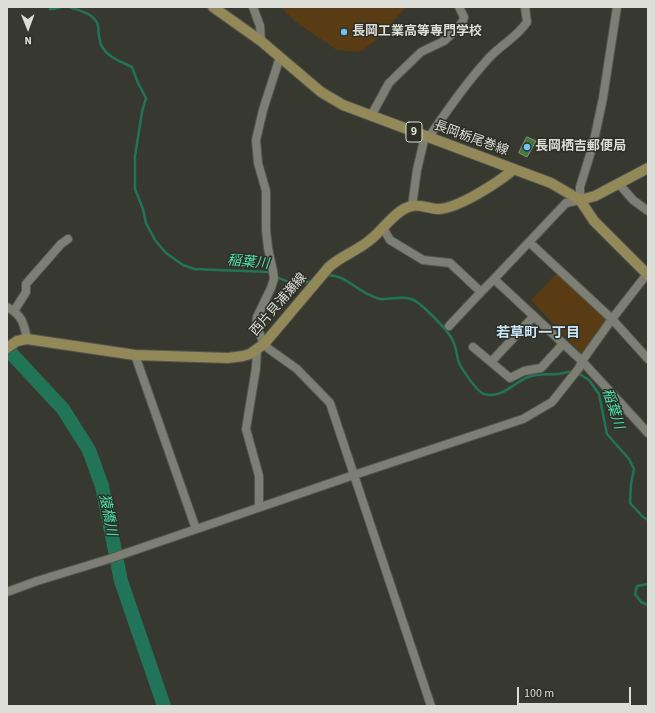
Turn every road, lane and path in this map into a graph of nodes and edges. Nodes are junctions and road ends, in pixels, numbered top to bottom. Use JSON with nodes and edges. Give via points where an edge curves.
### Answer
{"nodes":[{"id":1,"x":213,"y":7,"type":"edge"},
{"id":2,"x":253,"y":7,"type":"edge"},
{"id":3,"x":459,"y":7,"type":"edge"},
{"id":4,"x":525,"y":7,"type":"edge"},
{"id":5,"x":617,"y":7,"type":"edge"},
{"id":6,"x":261,"y":41,"type":"junction"},
{"id":7,"x":280,"y":57,"type":"junction"},
{"id":8,"x":371,"y":116,"type":"junction"},
{"id":9,"x":425,"y":136,"type":"junction"},
{"id":10,"x":648,"y":168,"type":"edge"},
{"id":11,"x":514,"y":169,"type":"junction"},
{"id":12,"x":619,"y":184,"type":"junction"},
{"id":13,"x":580,"y":200,"type":"junction"},
{"id":14,"x":412,"y":206,"type":"junction"},
{"id":15,"x":648,"y":211,"type":"edge"},
{"id":16,"x":383,"y":228,"type":"junction"},
{"id":17,"x":68,"y":239,"type":"dead end"},
{"id":18,"x":529,"y":242,"type":"junction"},
{"id":19,"x":648,"y":274,"type":"edge"},
{"id":20,"x":494,"y":279,"type":"junction"},
{"id":21,"x":482,"y":292,"type":"junction"},
{"id":22,"x":10,"y":309,"type":"edge"},
{"id":23,"x":534,"y":316,"type":"junction"},
{"id":24,"x":612,"y":319,"type":"junction"},
{"id":25,"x":449,"y":326,"type":"dead end"},
{"id":26,"x":27,"y":339,"type":"junction"},
{"id":27,"x":563,"y":344,"type":"junction"},
{"id":28,"x":260,"y":347,"type":"junction"},
{"id":29,"x":473,"y":347,"type":"dead end"},
{"id":30,"x":7,"y":348,"type":"edge"},
{"id":31,"x":135,"y":355,"type":"junction"},
{"id":32,"x":648,"y":359,"type":"edge"},
{"id":33,"x":491,"y":362,"type":"junction"},
{"id":34,"x":580,"y":364,"type":"junction"},
{"id":35,"x":648,"y":433,"type":"edge"},
{"id":36,"x":354,"y":475,"type":"junction"},
{"id":37,"x":259,"y":507,"type":"junction"},
{"id":38,"x":196,"y":529,"type":"junction"},
{"id":39,"x":7,"y":592,"type":"edge"},
{"id":40,"x":431,"y":706,"type":"edge"}],
"edges":[{"from":1,"to":6,"type":"main road","name":"長岡栃尾巻線","number":"9"},
{"from":2,"to":6,"type":"street","via":[[260,26]]},
{"from":3,"to":8,"type":"street","via":[[464,17],[458,28],[444,41],[421,52],[393,79]]},
{"from":4,"to":9,"type":"street","via":[[527,22],[522,29],[489,58],[462,90],[431,134]]},
{"from":5,"to":13,"type":"street","via":[[603,98],[593,145],[580,187]]},
{"from":6,"to":7,"type":"main road","name":"長岡栃尾巻線","number":"9"},
{"from":7,"to":8,"type":"main road","name":"長岡栃尾巻線","number":"9","via":[[320,92]]},
{"from":7,"to":28,"type":"street","via":[[256,140],[258,163],[266,190],[266,230],[274,271],[271,288],[257,321]]},
{"from":8,"to":9,"type":"main road","name":"長岡栃尾巻線","number":"9"},
{"from":9,"to":11,"type":"main road","name":"長岡栃尾巻線","number":"9"},
{"from":9,"to":14,"type":"street"},
{"from":10,"to":12,"type":"main road"},
{"from":11,"to":13,"type":"main road","name":"長岡栃尾巻線","number":"9","via":[[551,183]]},
{"from":11,"to":14,"type":"main road","via":[[505,178],[457,205],[439,209]]},
{"from":12,"to":13,"type":"main road"},
{"from":12,"to":15,"type":"street","via":[[633,200]]},
{"from":13,"to":18,"type":"street","via":[[566,203]]},
{"from":13,"to":19,"type":"main road","number":"9","via":[[594,221]]},
{"from":14,"to":16,"type":"main road","name":"西片貝浦瀬線","via":[[398,213]]},
{"from":16,"to":21,"type":"street","via":[[390,240],[423,260],[450,263]]},
{"from":16,"to":28,"type":"main road","name":"西片貝浦瀬線","via":[[369,241],[328,267]]},
{"from":17,"to":22,"type":"street","via":[[26,284],[26,292]]},
{"from":18,"to":20,"type":"street"},
{"from":18,"to":24,"type":"street"},
{"from":19,"to":24,"type":"street"},
{"from":20,"to":21,"type":"street"},
{"from":20,"to":23,"type":"street"},
{"from":21,"to":25,"type":"street"},
{"from":22,"to":26,"type":"street","via":[[23,321]]},
{"from":23,"to":27,"type":"street"},
{"from":23,"to":33,"type":"street"},
{"from":24,"to":32,"type":"street"},
{"from":24,"to":34,"type":"street"},
{"from":26,"to":30,"type":"main road","via":[[17,341]]},
{"from":26,"to":31,"type":"main road","name":"西片貝浦瀬線"},
{"from":27,"to":33,"type":"street","via":[[541,368],[524,371],[510,378]]},
{"from":27,"to":34,"type":"street"},
{"from":28,"to":31,"type":"main road","name":"西片貝浦瀬線","via":[[243,356],[228,358]]},
{"from":28,"to":36,"type":"street","via":[[273,352],[297,369],[330,403]]},
{"from":28,"to":37,"type":"street","via":[[246,429],[259,476]]},
{"from":29,"to":33,"type":"street"},
{"from":31,"to":38,"type":"street"},
{"from":34,"to":35,"type":"street"},
{"from":34,"to":36,"type":"street","via":[[552,402],[522,419]]},
{"from":36,"to":37,"type":"street"},
{"from":36,"to":40,"type":"street"},
{"from":37,"to":38,"type":"street"},
{"from":38,"to":39,"type":"street"}]}
